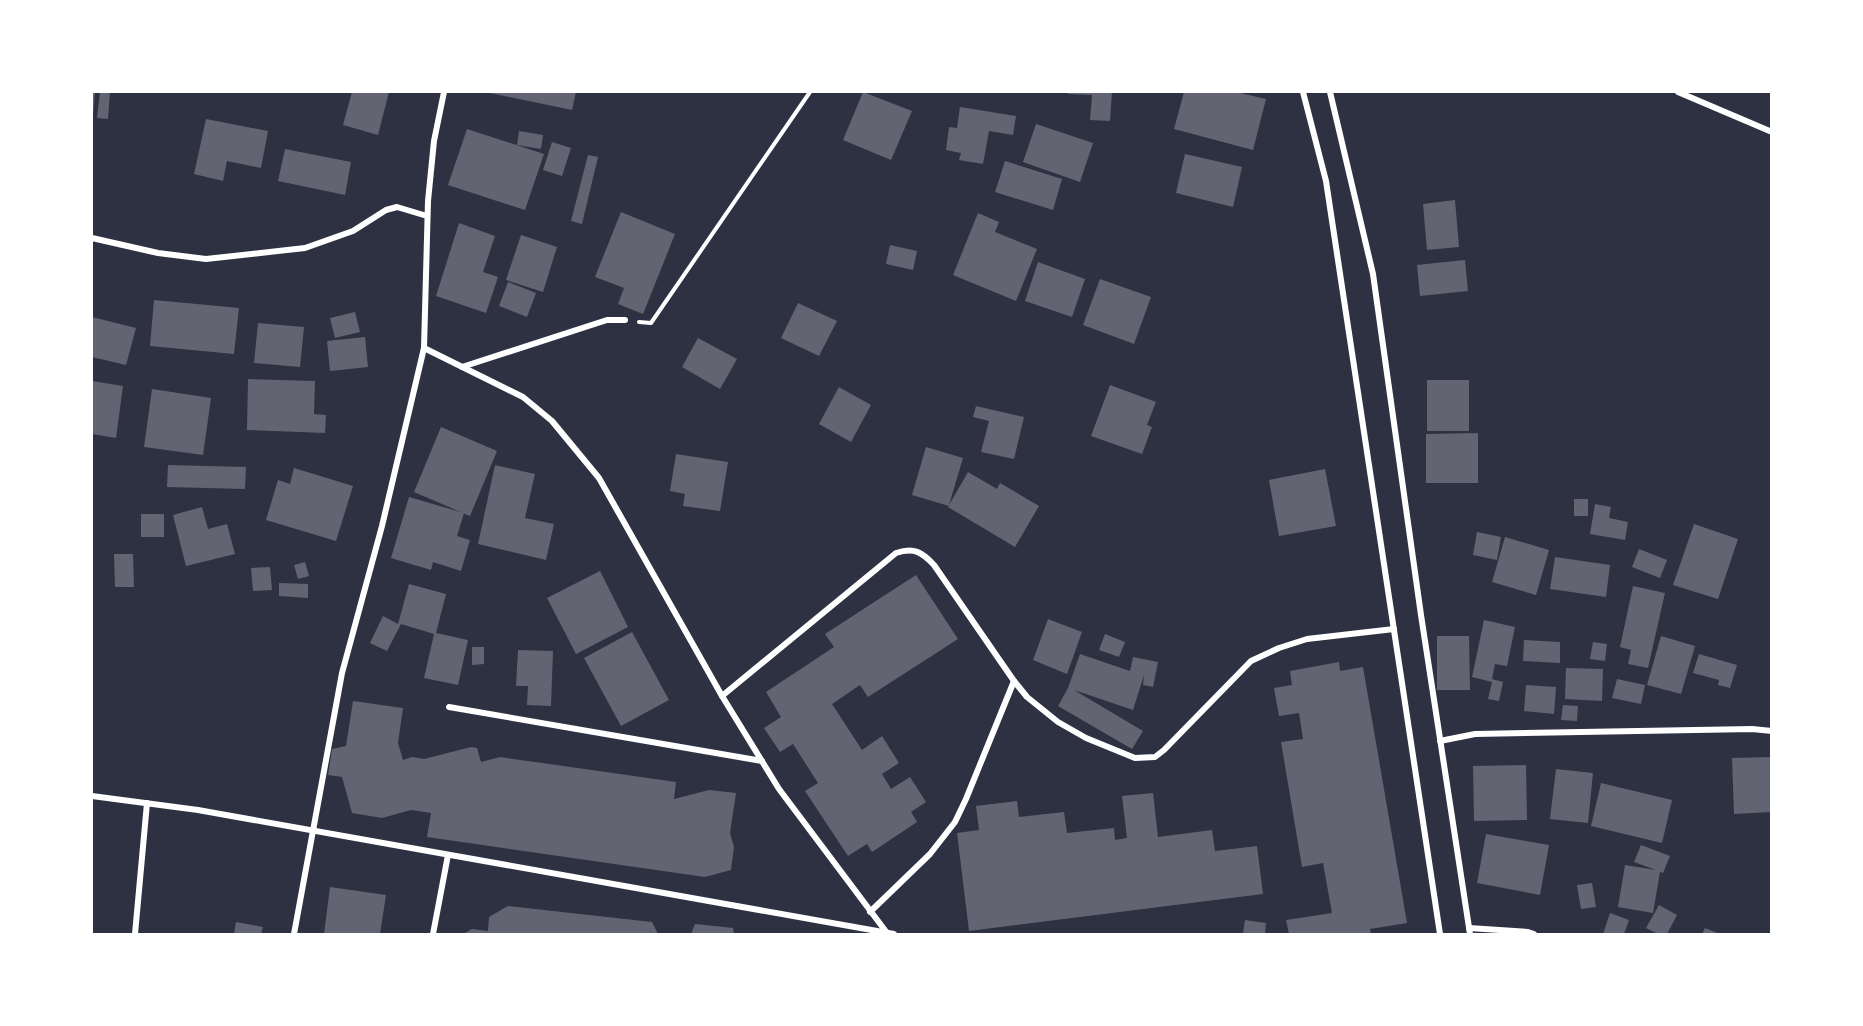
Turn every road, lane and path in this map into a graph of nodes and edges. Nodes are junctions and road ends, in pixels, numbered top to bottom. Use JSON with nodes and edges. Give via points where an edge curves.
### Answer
{"nodes":[{"id":1,"x":444,"y":92,"type":"edge"},
{"id":2,"x":810,"y":92,"type":"edge"},
{"id":3,"x":1302,"y":92,"type":"edge"},
{"id":4,"x":1330,"y":92,"type":"edge"},
{"id":5,"x":1678,"y":92,"type":"edge"},
{"id":6,"x":1772,"y":132,"type":"edge"},
{"id":7,"x":428,"y":216,"type":"junction"},
{"id":8,"x":92,"y":238,"type":"edge"},
{"id":9,"x":625,"y":320,"type":"joint"},
{"id":10,"x":424,"y":348,"type":"junction"},
{"id":11,"x":462,"y":367,"type":"junction"},
{"id":12,"x":1394,"y":629,"type":"junction"},
{"id":13,"x":1014,"y":681,"type":"junction"},
{"id":14,"x":722,"y":696,"type":"junction"},
{"id":15,"x":449,"y":707,"type":"dead end"},
{"id":16,"x":1772,"y":731,"type":"edge"},
{"id":17,"x":1440,"y":741,"type":"junction"},
{"id":18,"x":762,"y":761,"type":"junction"},
{"id":19,"x":92,"y":796,"type":"edge"},
{"id":20,"x":147,"y":803,"type":"junction"},
{"id":21,"x":312,"y":831,"type":"junction"},
{"id":22,"x":448,"y":855,"type":"junction"},
{"id":23,"x":870,"y":912,"type":"junction"},
{"id":24,"x":1469,"y":931,"type":"edge"},
{"id":25,"x":135,"y":934,"type":"edge"},
{"id":26,"x":294,"y":934,"type":"edge"},
{"id":27,"x":433,"y":934,"type":"edge"},
{"id":28,"x":890,"y":934,"type":"edge"},
{"id":29,"x":1440,"y":934,"type":"edge"},
{"id":30,"x":1534,"y":934,"type":"edge"}],
"edges":[{"from":1,"to":7,"type":"street","via":[[434,141]]},
{"from":2,"to":9,"type":"path","via":[[651,324]]},
{"from":3,"to":12,"type":"street","via":[[1326,181]]},
{"from":4,"to":17,"type":"street","via":[[1373,274]]},
{"from":5,"to":6,"type":"street"},
{"from":7,"to":8,"type":"street","via":[[397,207],[353,231],[305,248],[206,259],[158,254]]},
{"from":7,"to":10,"type":"street"},
{"from":9,"to":11,"type":"street","via":[[607,320]]},
{"from":10,"to":11,"type":"street"},
{"from":10,"to":21,"type":"street","via":[[342,673]]},
{"from":11,"to":14,"type":"street","via":[[523,397],[552,421],[599,478]]},
{"from":12,"to":13,"type":"street","via":[[1307,639],[1251,661],[1155,758],[1135,758],[1086,738],[1058,722]]},
{"from":12,"to":29,"type":"street"},
{"from":13,"to":14,"type":"street","via":[[934,565],[925,555],[907,549],[896,553]]},
{"from":13,"to":23,"type":"street","via":[[955,822],[930,855]]},
{"from":14,"to":18,"type":"street"},
{"from":15,"to":18,"type":"street"},
{"from":16,"to":17,"type":"street","via":[[1475,734]]},
{"from":17,"to":24,"type":"street"},
{"from":18,"to":23,"type":"street"},
{"from":19,"to":20,"type":"street"},
{"from":20,"to":21,"type":"street"},
{"from":20,"to":25,"type":"street"},
{"from":21,"to":22,"type":"street"},
{"from":21,"to":26,"type":"street"},
{"from":22,"to":27,"type":"street"},
{"from":22,"to":28,"type":"street"},
{"from":23,"to":28,"type":"street"},
{"from":24,"to":30,"type":"street"}]}
